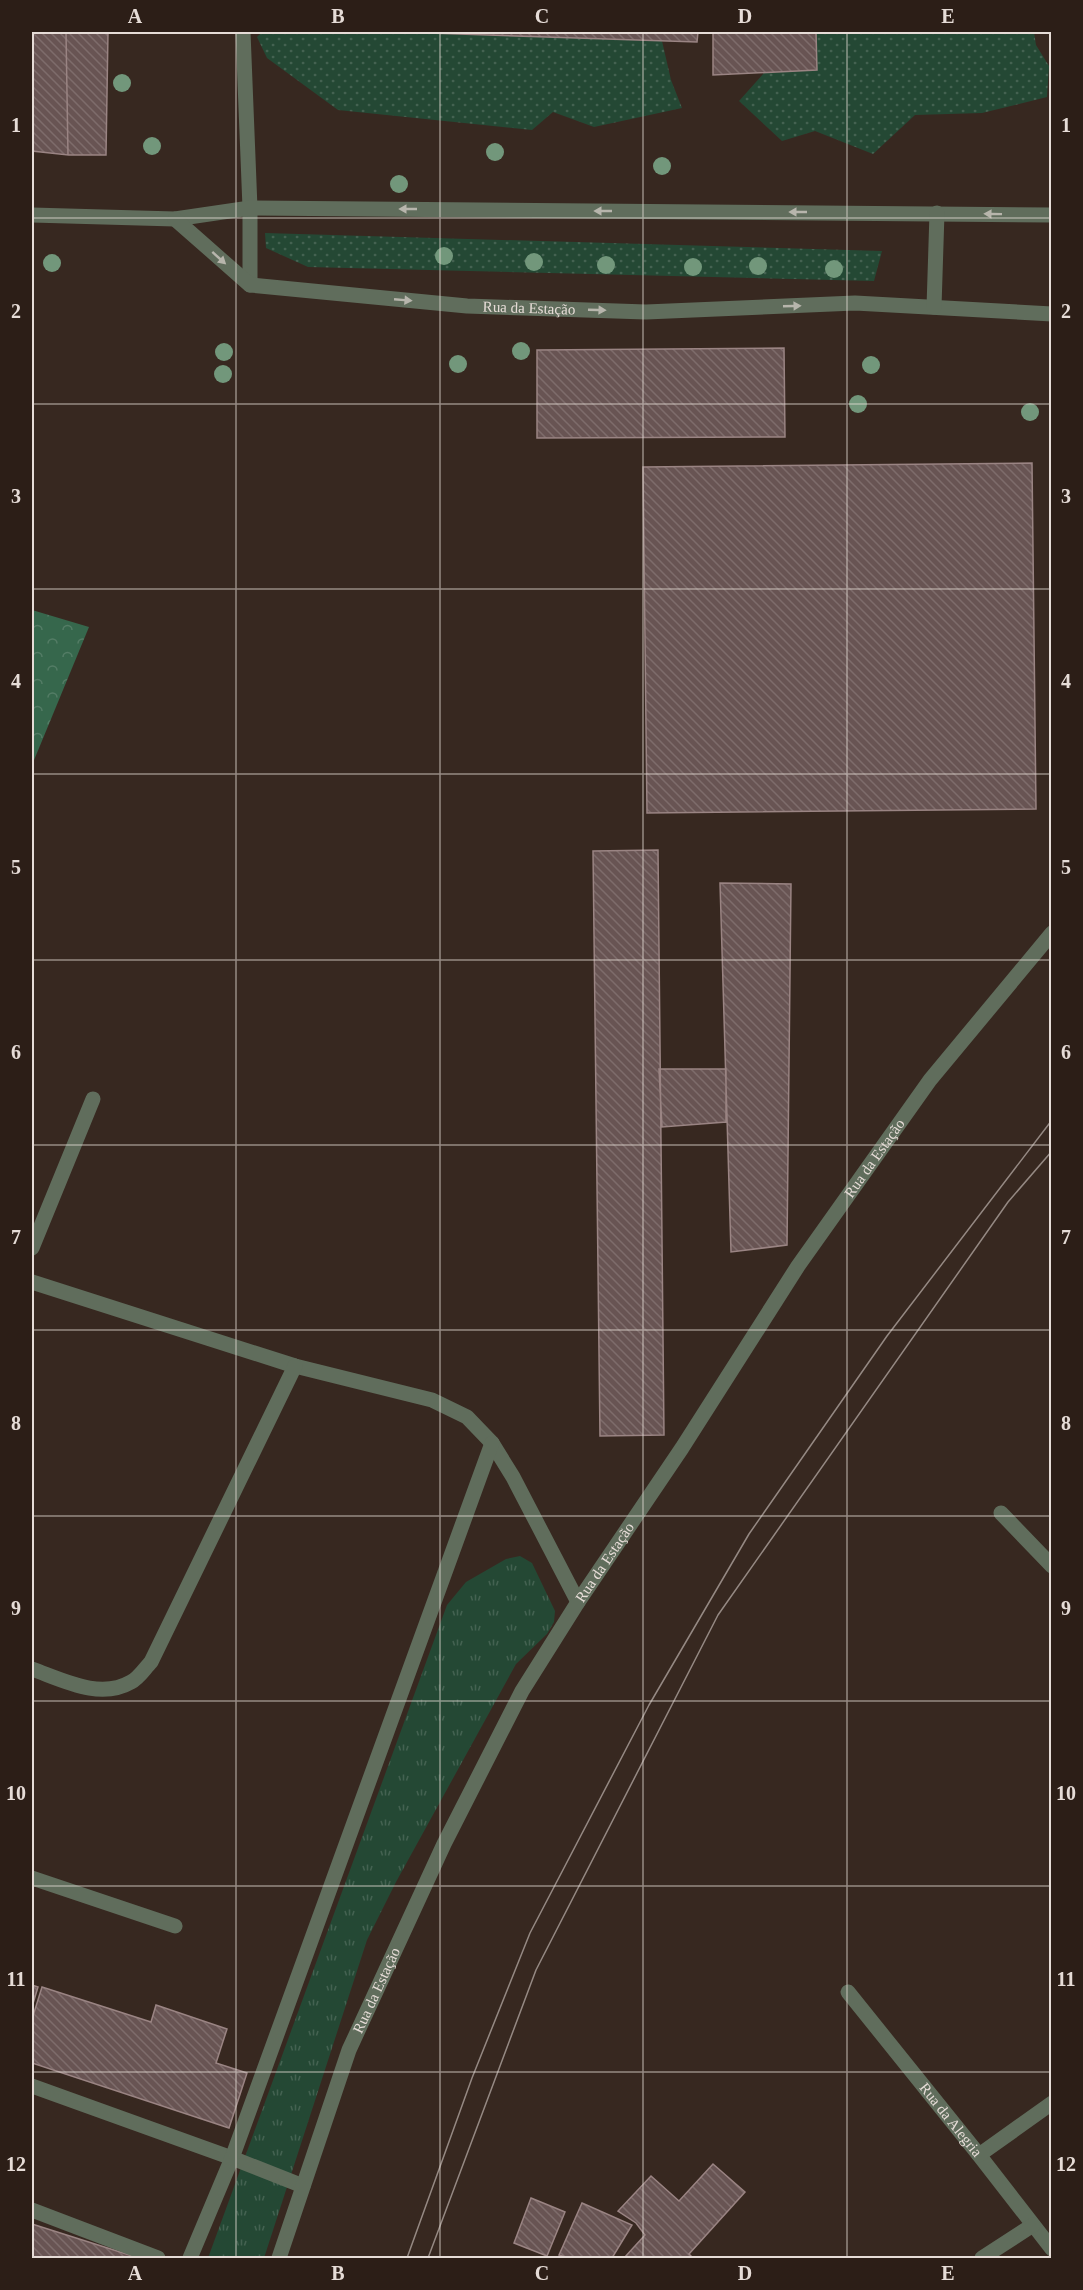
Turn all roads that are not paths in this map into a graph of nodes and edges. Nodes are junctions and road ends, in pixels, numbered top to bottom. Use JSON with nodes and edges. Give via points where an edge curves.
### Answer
{"nodes":[{"id":1,"x":243,"y":32,"type":"edge"},
{"id":2,"x":250,"y":208,"type":"junction"},
{"id":3,"x":937,"y":213,"type":"junction"},
{"id":4,"x":1052,"y":214,"type":"edge"},
{"id":5,"x":32,"y":215,"type":"edge"},
{"id":6,"x":175,"y":219,"type":"junction"},
{"id":7,"x":250,"y":285,"type":"junction"},
{"id":8,"x":934,"y":307,"type":"junction"},
{"id":9,"x":1052,"y":314,"type":"edge"},
{"id":10,"x":1052,"y":933,"type":"edge"},
{"id":11,"x":93,"y":1099,"type":"dead end"},
{"id":12,"x":32,"y":1248,"type":"edge"},
{"id":13,"x":32,"y":1282,"type":"edge"},
{"id":14,"x":295,"y":1366,"type":"junction"},
{"id":15,"x":492,"y":1443,"type":"junction"},
{"id":16,"x":1001,"y":1513,"type":"dead end"},
{"id":17,"x":1052,"y":1566,"type":"edge"},
{"id":18,"x":578,"y":1602,"type":"junction"},
{"id":19,"x":32,"y":1669,"type":"edge"},
{"id":20,"x":32,"y":1878,"type":"edge"},
{"id":21,"x":175,"y":1926,"type":"dead end"},
{"id":22,"x":848,"y":1992,"type":"dead end"},
{"id":23,"x":32,"y":2086,"type":"edge"},
{"id":24,"x":1052,"y":2103,"type":"edge"},
{"id":25,"x":979,"y":2155,"type":"junction"},
{"id":26,"x":232,"y":2158,"type":"junction"},
{"id":27,"x":303,"y":2186,"type":"junction"},
{"id":28,"x":32,"y":2210,"type":"edge"},
{"id":29,"x":1033,"y":2225,"type":"junction"},
{"id":30,"x":1052,"y":2249,"type":"edge"},
{"id":31,"x":158,"y":2259,"type":"edge"},
{"id":32,"x":190,"y":2259,"type":"edge"},
{"id":33,"x":279,"y":2259,"type":"edge"},
{"id":34,"x":982,"y":2259,"type":"edge"}],
"edges":[{"from":1,"to":2,"type":"street"},
{"from":3,"to":2,"type":"street","one_way":true},
{"from":2,"to":6,"type":"street"},
{"from":2,"to":7,"type":"street"},
{"from":4,"to":3,"type":"street","one_way":true},
{"from":3,"to":8,"type":"street"},
{"from":5,"to":6,"type":"street"},
{"from":6,"to":7,"type":"street","one_way":true},
{"from":7,"to":8,"type":"street","name":"Rua da Estação","one_way":true,"via":[[479,306],[646,312],[855,303]]},
{"from":8,"to":9,"type":"street","name":"Rua da Estação"},
{"from":10,"to":18,"type":"street","name":"Rua da Estação","via":[[930,1080],[798,1266]]},
{"from":11,"to":12,"type":"street"},
{"from":13,"to":14,"type":"street"},
{"from":14,"to":15,"type":"street","via":[[432,1400],[466,1417]]},
{"from":14,"to":19,"type":"street","via":[[151,1662],[133,1681],[102,1691]]},
{"from":15,"to":18,"type":"street"},
{"from":15,"to":26,"type":"street"},
{"from":16,"to":17,"type":"street"},
{"from":18,"to":27,"type":"street","name":"Rua da Estação","via":[[522,1691],[401,1935],[349,2050]]},
{"from":20,"to":21,"type":"street"},
{"from":22,"to":25,"type":"street","name":"Rua da Alegria"},
{"from":23,"to":26,"type":"street"},
{"from":24,"to":25,"type":"street"},
{"from":25,"to":29,"type":"street","name":"Rua da Alegria"},
{"from":26,"to":27,"type":"street"},
{"from":26,"to":32,"type":"street"},
{"from":27,"to":33,"type":"street","name":"Rua da Estação"},
{"from":28,"to":31,"type":"street"},
{"from":29,"to":30,"type":"street","name":"Rua da Alegria"},
{"from":29,"to":34,"type":"street"}]}
